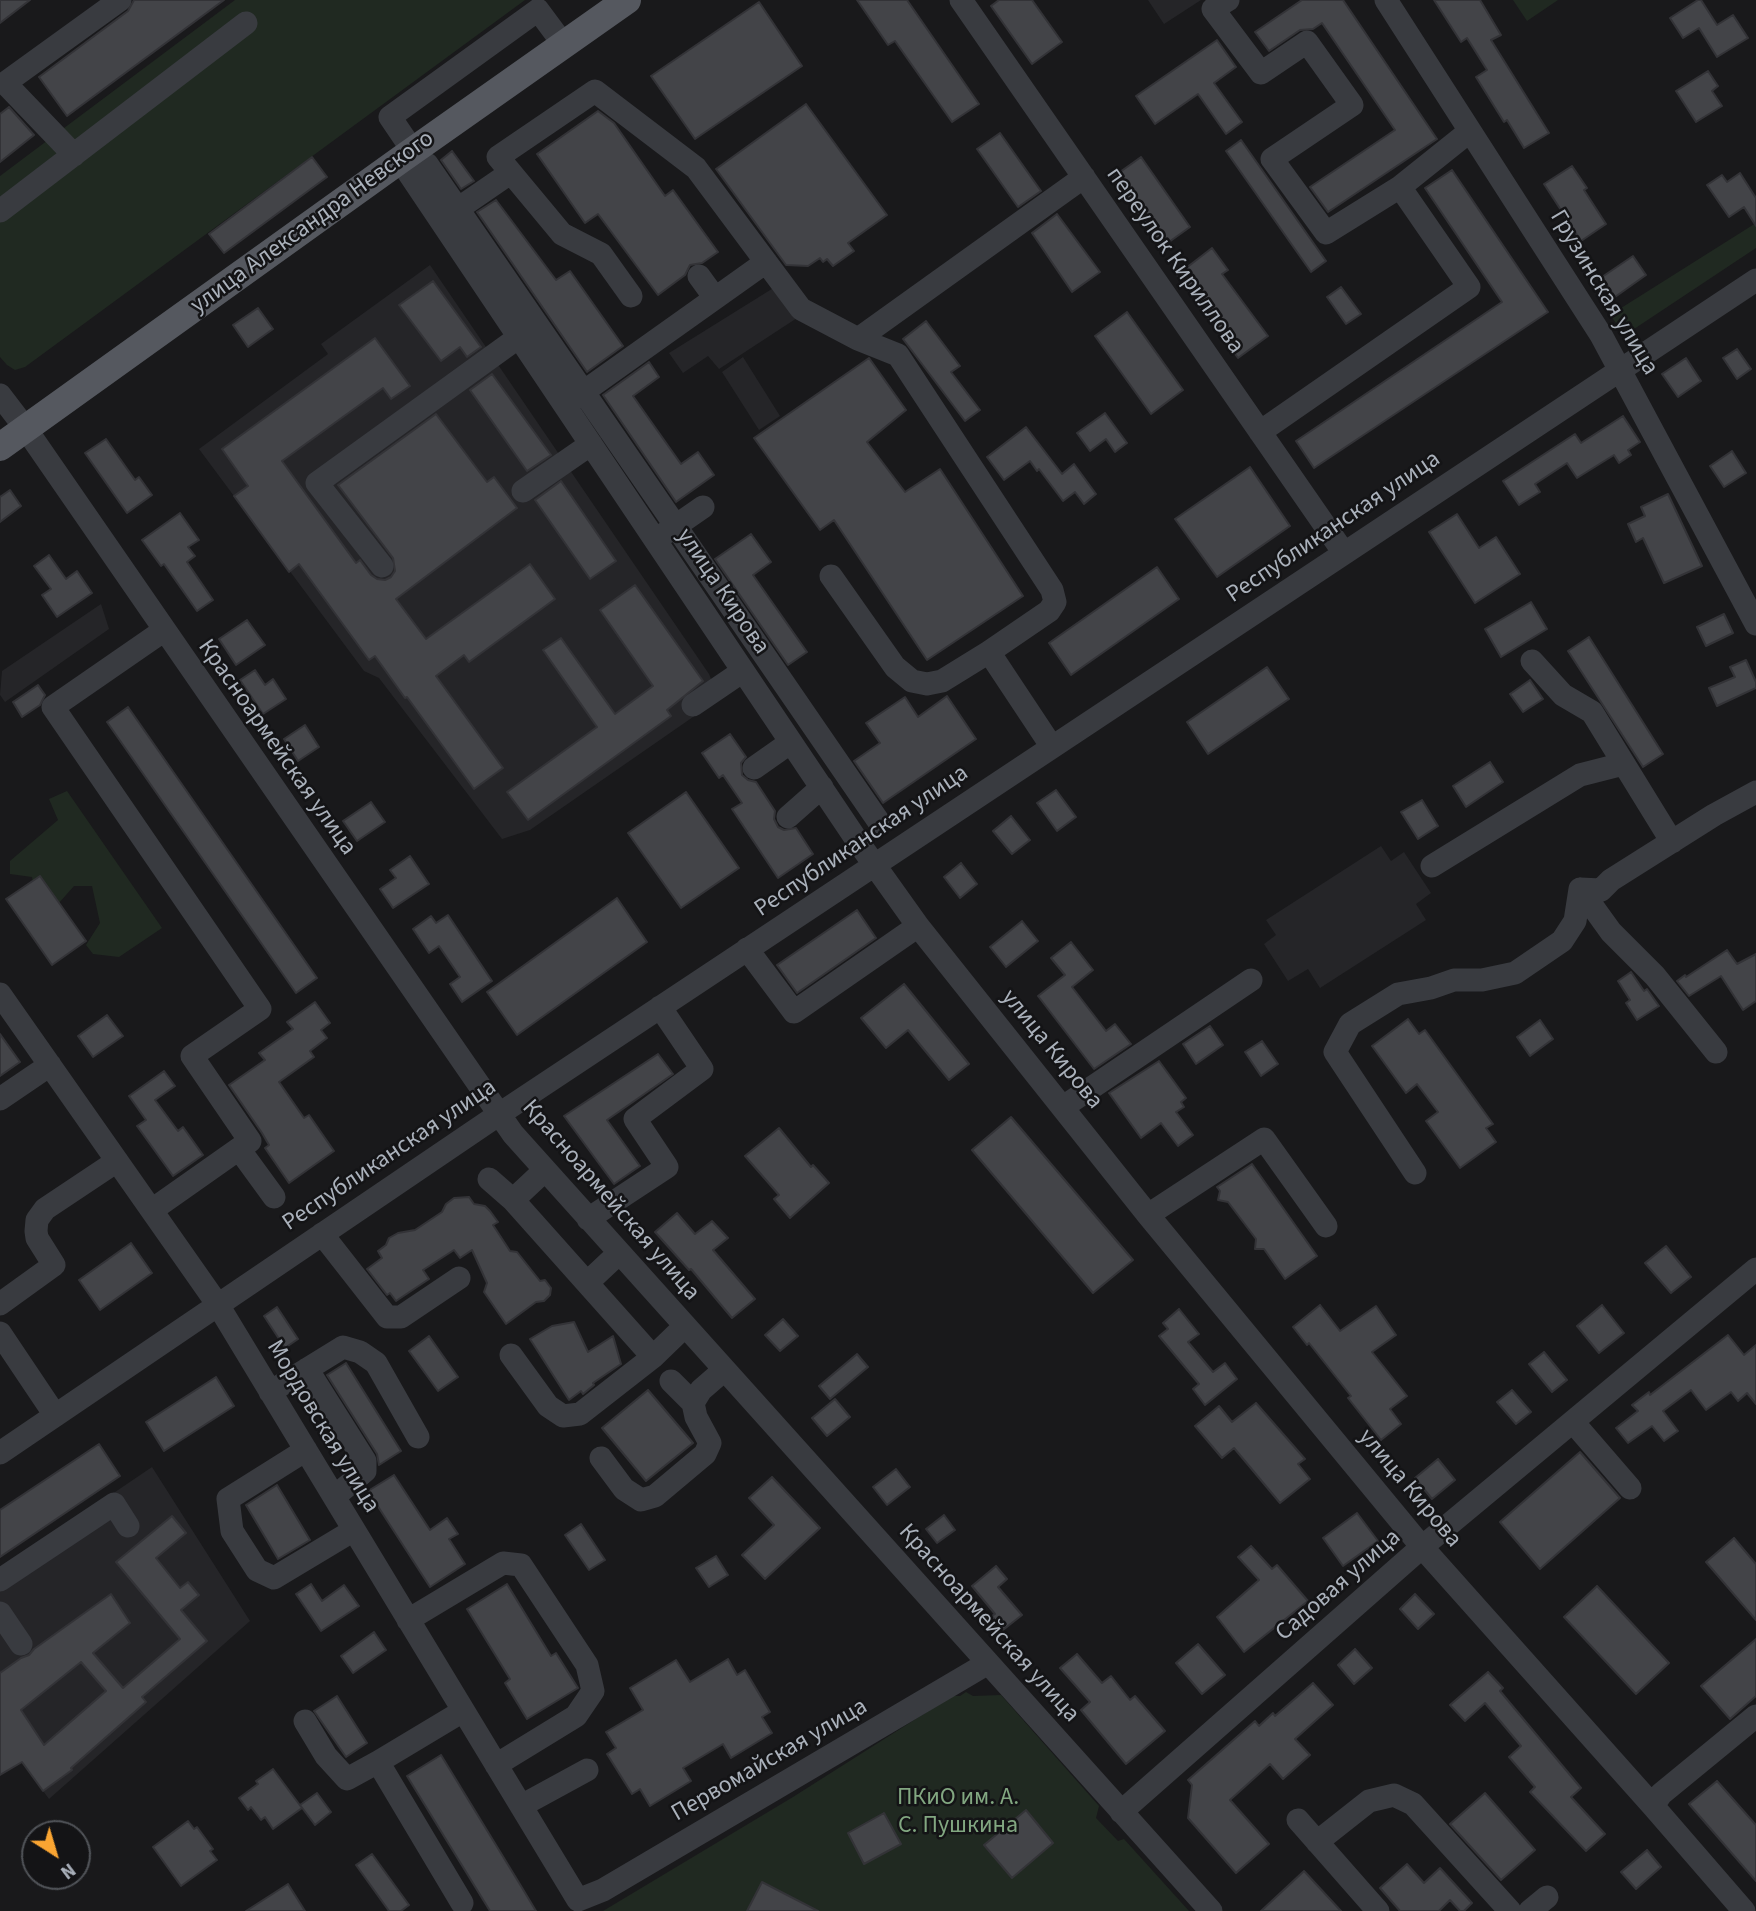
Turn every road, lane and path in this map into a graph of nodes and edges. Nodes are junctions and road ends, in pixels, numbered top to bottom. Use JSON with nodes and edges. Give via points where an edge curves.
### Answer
{"nodes":[{"id":1,"x":120,"y":0,"type":"edge"},
{"id":2,"x":627,"y":0,"type":"edge"},
{"id":3,"x":961,"y":0,"type":"edge"},
{"id":4,"x":1228,"y":0,"type":"edge"},
{"id":5,"x":1387,"y":0,"type":"edge"},
{"id":6,"x":246,"y":23,"type":"dead end"},
{"id":7,"x":564,"y":45,"type":"junction"},
{"id":8,"x":2,"y":83,"type":"edge"},
{"id":9,"x":1470,"y":131,"type":"junction"},
{"id":10,"x":74,"y":155,"type":"junction"},
{"id":11,"x":413,"y":158,"type":"junction"},
{"id":12,"x":510,"y":173,"type":"junction"},
{"id":13,"x":1084,"y":177,"type":"junction"},
{"id":14,"x":1400,"y":187,"type":"junction"},
{"id":15,"x":0,"y":211,"type":"edge"},
{"id":16,"x":449,"y":215,"type":"junction"},
{"id":17,"x":766,"y":262,"type":"junction"},
{"id":18,"x":699,"y":276,"type":"dead end"},
{"id":19,"x":1756,"y":280,"type":"edge"},
{"id":20,"x":631,"y":296,"type":"dead end"},
{"id":21,"x":715,"y":298,"type":"junction"},
{"id":22,"x":519,"y":337,"type":"junction"},
{"id":23,"x":858,"y":339,"type":"junction"},
{"id":24,"x":1621,"y":369,"type":"junction"},
{"id":25,"x":584,"y":391,"type":"junction"},
{"id":26,"x":0,"y":396,"type":"edge"},
{"id":27,"x":565,"y":405,"type":"junction"},
{"id":28,"x":26,"y":429,"type":"junction"},
{"id":29,"x":1260,"y":432,"type":"junction"},
{"id":30,"x":591,"y":444,"type":"junction"},
{"id":31,"x":0,"y":447,"type":"edge"},
{"id":32,"x":523,"y":491,"type":"dead end"},
{"id":33,"x":703,"y":507,"type":"dead end"},
{"id":34,"x":655,"y":540,"type":"junction"},
{"id":35,"x":1344,"y":553,"type":"junction"},
{"id":36,"x":382,"y":566,"type":"dead end"},
{"id":37,"x":831,"y":576,"type":"dead end"},
{"id":38,"x":1756,"y":624,"type":"edge"},
{"id":39,"x":163,"y":631,"type":"junction"},
{"id":40,"x":989,"y":652,"type":"junction"},
{"id":41,"x":1532,"y":661,"type":"dead end"},
{"id":42,"x":743,"y":671,"type":"junction"},
{"id":43,"x":693,"y":705,"type":"dead end"},
{"id":44,"x":791,"y":742,"type":"junction"},
{"id":45,"x":1052,"y":747,"type":"junction"},
{"id":46,"x":1623,"y":764,"type":"junction"},
{"id":47,"x":754,"y":768,"type":"dead end"},
{"id":48,"x":822,"y":787,"type":"junction"},
{"id":49,"x":1756,"y":792,"type":"edge"},
{"id":50,"x":788,"y":817,"type":"dead end"},
{"id":51,"x":879,"y":822,"type":"dead end"},
{"id":52,"x":1672,"y":842,"type":"junction"},
{"id":53,"x":874,"y":865,"type":"junction"},
{"id":54,"x":1432,"y":866,"type":"dead end"},
{"id":55,"x":1580,"y":889,"type":"junction"},
{"id":56,"x":918,"y":926,"type":"junction"},
{"id":57,"x":747,"y":949,"type":"junction"},
{"id":58,"x":1251,"y":981,"type":"dead end"},
{"id":59,"x":0,"y":994,"type":"edge"},
{"id":60,"x":660,"y":1007,"type":"junction"},
{"id":61,"x":1716,"y":1052,"type":"dead end"},
{"id":62,"x":50,"y":1065,"type":"junction"},
{"id":63,"x":0,"y":1099,"type":"edge"},
{"id":64,"x":1063,"y":1107,"type":"junction"},
{"id":65,"x":498,"y":1115,"type":"junction"},
{"id":66,"x":239,"y":1149,"type":"junction"},
{"id":67,"x":117,"y":1161,"type":"junction"},
{"id":68,"x":545,"y":1170,"type":"junction"},
{"id":69,"x":1415,"y":1173,"type":"dead end"},
{"id":70,"x":489,"y":1178,"type":"dead end"},
{"id":71,"x":274,"y":1197,"type":"dead end"},
{"id":72,"x":513,"y":1200,"type":"junction"},
{"id":73,"x":152,"y":1210,"type":"junction"},
{"id":74,"x":1148,"y":1215,"type":"junction"},
{"id":75,"x":588,"y":1219,"type":"junction"},
{"id":76,"x":1326,"y":1226,"type":"dead end"},
{"id":77,"x":322,"y":1234,"type":"junction"},
{"id":78,"x":619,"y":1253,"type":"junction"},
{"id":79,"x":1756,"y":1269,"type":"edge"},
{"id":80,"x":459,"y":1278,"type":"dead end"},
{"id":81,"x":587,"y":1283,"type":"junction"},
{"id":82,"x":0,"y":1304,"type":"edge"},
{"id":83,"x":218,"y":1305,"type":"junction"},
{"id":84,"x":685,"y":1326,"type":"junction"},
{"id":85,"x":0,"y":1333,"type":"edge"},
{"id":86,"x":511,"y":1355,"type":"dead end"},
{"id":87,"x":653,"y":1357,"type":"junction"},
{"id":88,"x":307,"y":1369,"type":"junction"},
{"id":89,"x":724,"y":1370,"type":"junction"},
{"id":90,"x":671,"y":1381,"type":"dead end"},
{"id":91,"x":270,"y":1392,"type":"junction"},
{"id":92,"x":692,"y":1403,"type":"junction"},
{"id":93,"x":55,"y":1415,"type":"junction"},
{"id":94,"x":1573,"y":1422,"type":"junction"},
{"id":95,"x":418,"y":1437,"type":"dead end"},
{"id":96,"x":306,"y":1450,"type":"junction"},
{"id":97,"x":0,"y":1453,"type":"edge"},
{"id":98,"x":601,"y":1458,"type":"dead end"},
{"id":99,"x":1630,"y":1488,"type":"dead end"},
{"id":100,"x":334,"y":1497,"type":"junction"},
{"id":101,"x":128,"y":1526,"type":"dead end"},
{"id":102,"x":354,"y":1530,"type":"junction"},
{"id":103,"x":1422,"y":1547,"type":"junction"},
{"id":104,"x":0,"y":1580,"type":"edge"},
{"id":105,"x":0,"y":1613,"type":"edge"},
{"id":106,"x":408,"y":1620,"type":"junction"},
{"id":107,"x":21,"y":1644,"type":"dead end"},
{"id":108,"x":988,"y":1663,"type":"junction"},
{"id":109,"x":463,"y":1711,"type":"junction"},
{"id":110,"x":1756,"y":1716,"type":"edge"},
{"id":111,"x":305,"y":1721,"type":"dead end"},
{"id":112,"x":378,"y":1762,"type":"junction"},
{"id":113,"x":496,"y":1765,"type":"junction"},
{"id":114,"x":587,"y":1770,"type":"dead end"},
{"id":115,"x":1653,"y":1805,"type":"junction"},
{"id":116,"x":521,"y":1806,"type":"junction"},
{"id":117,"x":1121,"y":1812,"type":"junction"},
{"id":118,"x":1298,"y":1820,"type":"dead end"},
{"id":119,"x":1317,"y":1842,"type":"junction"},
{"id":120,"x":578,"y":1900,"type":"joint"},
{"id":121,"x":463,"y":1903,"type":"dead end"},
{"id":122,"x":1211,"y":1911,"type":"edge"},
{"id":123,"x":1378,"y":1911,"type":"edge"},
{"id":124,"x":1510,"y":1911,"type":"edge"},
{"id":125,"x":1744,"y":1911,"type":"edge"}],
"edges":[{"from":1,"to":8,"type":"street"},
{"from":2,"to":7,"type":"main road","name":"улица Александра Невского"},
{"from":3,"to":13,"type":"street","name":"переулок Кириллова"},
{"from":4,"to":14,"type":"street","via":[[1213,9],[1261,73],[1307,42],[1352,105],[1272,159],[1326,233]]},
{"from":5,"to":9,"type":"street","name":"Грузинская улица"},
{"from":6,"to":10,"type":"street"},
{"from":7,"to":11,"type":"main road","name":"улица Александра Невского"},
{"from":7,"to":11,"type":"street","name":"улица Кирова","via":[[538,10],[390,117]]},
{"from":8,"to":10,"type":"street"},
{"from":9,"to":14,"type":"street"},
{"from":9,"to":24,"type":"street","name":"Грузинская улица"},
{"from":10,"to":15,"type":"street"},
{"from":11,"to":16,"type":"street","name":"улица Кирова"},
{"from":11,"to":28,"type":"main road","name":"улица Александра Невского"},
{"from":12,"to":16,"type":"street"},
{"from":12,"to":17,"type":"street","via":[[498,157],[595,91],[696,168]]},
{"from":12,"to":20,"type":"street","via":[[562,234],[601,254]]},
{"from":13,"to":23,"type":"street"},
{"from":13,"to":29,"type":"street","name":"переулок Кириллова"},
{"from":14,"to":29,"type":"street","via":[[1469,287]]},
{"from":16,"to":22,"type":"street","name":"улица Кирова"},
{"from":16,"to":25,"type":"street"},
{"from":17,"to":21,"type":"street"},
{"from":17,"to":23,"type":"street","via":[[801,309]]},
{"from":18,"to":21,"type":"street"},
{"from":19,"to":24,"type":"street","name":"Республиканская улица"},
{"from":21,"to":25,"type":"street"},
{"from":22,"to":27,"type":"street","name":"улица Кирова"},
{"from":22,"to":36,"type":"street","via":[[317,483]]},
{"from":23,"to":40,"type":"street","via":[[898,355],[1052,590],[1055,602],[1049,611]]},
{"from":24,"to":35,"type":"street","name":"Республиканская улица"},
{"from":24,"to":38,"type":"street","name":"Грузинская улица"},
{"from":25,"to":27,"type":"street"},
{"from":25,"to":51,"type":"street"},
{"from":26,"to":28,"type":"street","name":"Красноармейская улица"},
{"from":27,"to":30,"type":"street","name":"улица Кирова"},
{"from":28,"to":31,"type":"main road","name":"улица Александра Невского"},
{"from":28,"to":39,"type":"street","name":"Красноармейская улица"},
{"from":29,"to":35,"type":"street","name":"переулок Кириллова"},
{"from":30,"to":32,"type":"street"},
{"from":30,"to":34,"type":"street","name":"улица Кирова"},
{"from":33,"to":34,"type":"street"},
{"from":34,"to":42,"type":"street","name":"улица Кирова"},
{"from":35,"to":45,"type":"street","name":"Республиканская улица"},
{"from":37,"to":40,"type":"street","via":[[895,667],[912,681],[927,684],[968,673]]},
{"from":39,"to":65,"type":"street","name":"Красноармейская улица"},
{"from":39,"to":66,"type":"street","via":[[53,707],[260,1009],[192,1056],[250,1141]]},
{"from":40,"to":45,"type":"street"},
{"from":41,"to":46,"type":"street","via":[[1563,695],[1592,712]]},
{"from":42,"to":43,"type":"street"},
{"from":42,"to":44,"type":"street","name":"улица Кирова"},
{"from":44,"to":47,"type":"street"},
{"from":44,"to":48,"type":"street","name":"улица Кирова"},
{"from":45,"to":53,"type":"street","name":"Республиканская улица"},
{"from":46,"to":52,"type":"street"},
{"from":46,"to":54,"type":"street","via":[[1580,775]]},
{"from":48,"to":50,"type":"street"},
{"from":48,"to":53,"type":"street","name":"улица Кирова"},
{"from":49,"to":52,"type":"street"},
{"from":52,"to":55,"type":"street","via":[[1601,890]]},
{"from":53,"to":56,"type":"street","name":"улица Кирова"},
{"from":53,"to":57,"type":"street","name":"Республиканская улица"},
{"from":55,"to":61,"type":"street","via":[[1611,932],[1655,976]]},
{"from":55,"to":69,"type":"street","via":[[1575,922],[1562,941],[1515,973],[1398,994],[1350,1024],[1335,1052]]},
{"from":56,"to":57,"type":"street","via":[[793,1012]]},
{"from":56,"to":64,"type":"street","name":"улица Кирова"},
{"from":57,"to":60,"type":"street","name":"Республиканская улица"},
{"from":58,"to":64,"type":"street"},
{"from":59,"to":62,"type":"street","name":"Мордовская улица"},
{"from":60,"to":65,"type":"street","name":"Республиканская улица"},
{"from":60,"to":75,"type":"street","via":[[702,1069],[635,1119],[667,1167]]},
{"from":62,"to":63,"type":"street"},
{"from":62,"to":67,"type":"street","name":"Мордовская улица"},
{"from":64,"to":74,"type":"street","name":"улица Кирова"},
{"from":65,"to":68,"type":"street","name":"Красноармейская улица"},
{"from":65,"to":77,"type":"street","name":"Республиканская улица"},
{"from":66,"to":71,"type":"street"},
{"from":66,"to":73,"type":"street"},
{"from":67,"to":73,"type":"street","name":"Мордовская улица"},
{"from":67,"to":82,"type":"street","via":[[45,1209],[37,1220],[37,1238],[54,1265]]},
{"from":68,"to":72,"type":"street"},
{"from":68,"to":75,"type":"street","name":"Красноармейская улица"},
{"from":70,"to":72,"type":"street"},
{"from":72,"to":81,"type":"street"},
{"from":73,"to":83,"type":"street","name":"Мордовская улица"},
{"from":74,"to":76,"type":"street","via":[[1264,1139]]},
{"from":74,"to":103,"type":"street","name":"улица Кирова"},
{"from":75,"to":78,"type":"street","name":"Красноармейская улица"},
{"from":77,"to":80,"type":"street","via":[[387,1317],[401,1317]]},
{"from":77,"to":83,"type":"street","name":"Республиканская улица"},
{"from":78,"to":81,"type":"street"},
{"from":78,"to":84,"type":"street","name":"Красноармейская улица"},
{"from":79,"to":94,"type":"street","name":"Садовая улица"},
{"from":81,"to":87,"type":"street"},
{"from":83,"to":91,"type":"street","name":"Мордовская улица"},
{"from":83,"to":93,"type":"street","name":"Республиканская улица"},
{"from":84,"to":87,"type":"street"},
{"from":84,"to":89,"type":"street","name":"Красноармейская улица"},
{"from":85,"to":93,"type":"street"},
{"from":86,"to":87,"type":"street","via":[[548,1406],[563,1416],[580,1414]]},
{"from":88,"to":91,"type":"street"},
{"from":88,"to":95,"type":"street","via":[[343,1347],[360,1352],[376,1363]]},
{"from":88,"to":100,"type":"street","via":[[365,1461],[365,1471]]},
{"from":89,"to":92,"type":"street"},
{"from":89,"to":108,"type":"street","name":"Красноармейская улица"},
{"from":90,"to":92,"type":"street"},
{"from":91,"to":96,"type":"street","name":"Мордовская улица"},
{"from":92,"to":98,"type":"street","via":[[710,1443],[705,1454],[655,1496],[641,1500],[624,1489]]},
{"from":93,"to":97,"type":"street","name":"Республиканская улица"},
{"from":94,"to":99,"type":"street"},
{"from":94,"to":103,"type":"street","name":"Садовая улица"},
{"from":96,"to":100,"type":"street","name":"Мордовская улица"},
{"from":96,"to":102,"type":"street","via":[[228,1499],[232,1531],[257,1570],[274,1578]]},
{"from":100,"to":102,"type":"street","name":"Мордовская улица"},
{"from":101,"to":104,"type":"street","via":[[114,1504]]},
{"from":102,"to":106,"type":"street","name":"Мордовская улица"},
{"from":103,"to":115,"type":"street","name":"улица Кирова"},
{"from":103,"to":117,"type":"street","name":"Садовая улица"},
{"from":105,"to":107,"type":"street"},
{"from":106,"to":109,"type":"street","name":"Мордовская улица"},
{"from":106,"to":113,"type":"street","via":[[503,1563],[521,1564],[587,1665],[593,1690],[576,1716]]},
{"from":108,"to":117,"type":"street","name":"Красноармейская улица"},
{"from":108,"to":120,"type":"street","name":"Первомайская улица","via":[[603,1890]]},
{"from":109,"to":112,"type":"street"},
{"from":109,"to":113,"type":"street","name":"Мордовская улица"},
{"from":110,"to":115,"type":"street"},
{"from":111,"to":112,"type":"street","via":[[326,1756],[347,1779]]},
{"from":112,"to":121,"type":"street"},
{"from":113,"to":116,"type":"street","name":"Мордовская улица"},
{"from":114,"to":116,"type":"street"},
{"from":115,"to":125,"type":"street","name":"улица Кирова"},
{"from":116,"to":120,"type":"street","name":"Мордовская улица"},
{"from":117,"to":122,"type":"street","name":"Красноармейская улица"},
{"from":118,"to":119,"type":"street"},
{"from":119,"to":123,"type":"street"},
{"from":119,"to":124,"type":"street","via":[[1368,1801],[1394,1795],[1413,1804]]}]}
